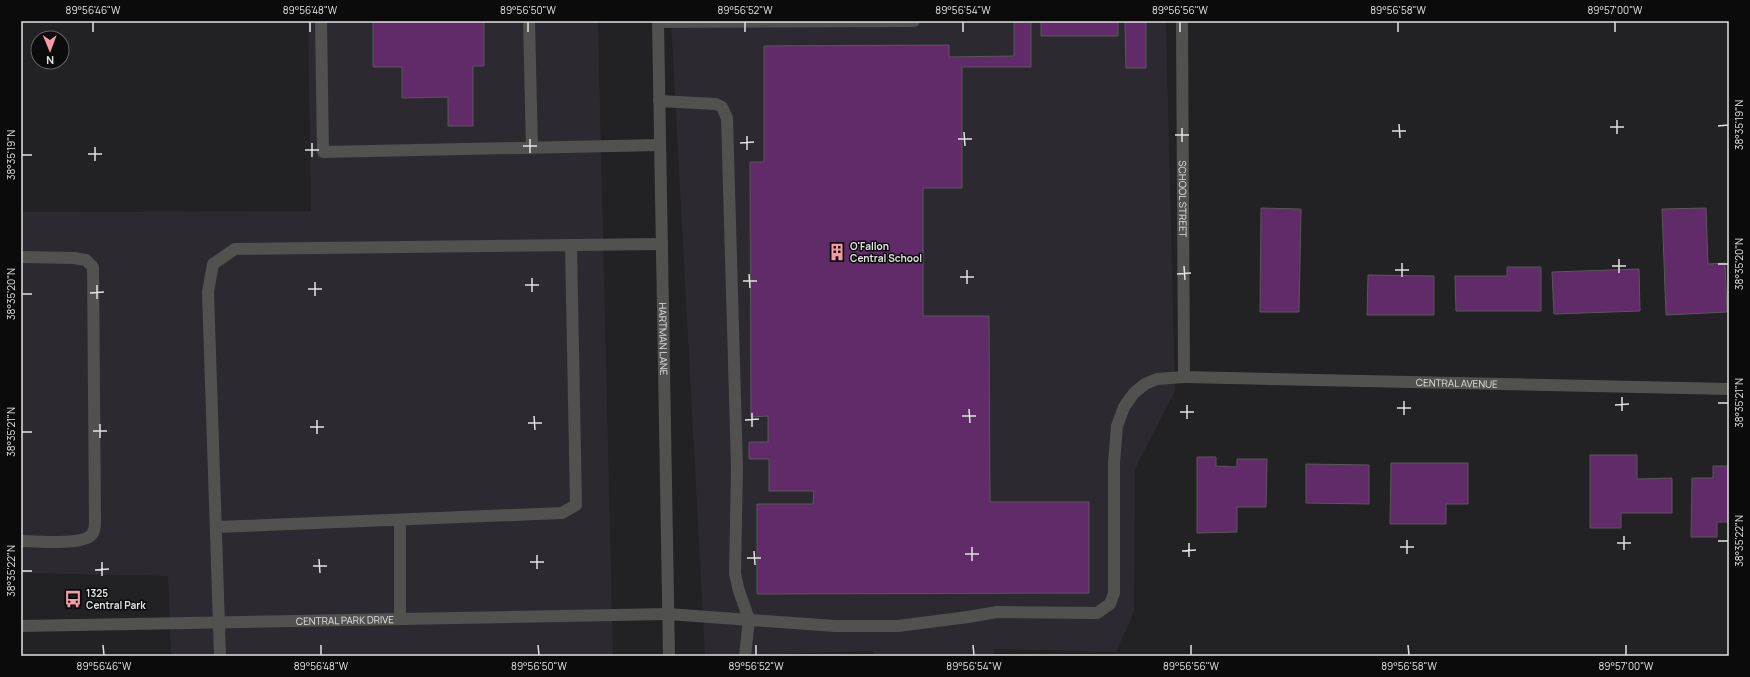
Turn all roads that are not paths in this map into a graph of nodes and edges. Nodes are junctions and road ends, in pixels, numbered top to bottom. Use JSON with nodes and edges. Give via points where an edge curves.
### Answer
{"nodes":[{"id":1,"x":321,"y":21,"type":"edge"},
{"id":2,"x":529,"y":21,"type":"edge"},
{"id":3,"x":914,"y":21,"type":"edge"},
{"id":4,"x":1182,"y":21,"type":"edge"},
{"id":5,"x":658,"y":22,"type":"edge"},
{"id":6,"x":659,"y":101,"type":"junction"},
{"id":7,"x":660,"y":144,"type":"junction"},
{"id":8,"x":532,"y":148,"type":"junction"},
{"id":9,"x":662,"y":244,"type":"junction"},
{"id":10,"x":571,"y":245,"type":"junction"},
{"id":11,"x":21,"y":257,"type":"edge"},
{"id":12,"x":1184,"y":377,"type":"junction"},
{"id":13,"x":1729,"y":389,"type":"edge"},
{"id":14,"x":400,"y":520,"type":"junction"},
{"id":15,"x":216,"y":527,"type":"junction"},
{"id":16,"x":21,"y":541,"type":"edge"},
{"id":17,"x":668,"y":614,"type":"junction"},
{"id":18,"x":400,"y":618,"type":"junction"},
{"id":19,"x":749,"y":619,"type":"junction"},
{"id":20,"x":220,"y":622,"type":"junction"},
{"id":21,"x":21,"y":626,"type":"edge"},
{"id":22,"x":220,"y":656,"type":"edge"},
{"id":23,"x":669,"y":656,"type":"edge"},
{"id":24,"x":745,"y":656,"type":"edge"}],
"edges":[{"from":1,"to":8,"type":"street","via":[[324,152]]},
{"from":2,"to":8,"type":"street"},
{"from":3,"to":5,"type":"street"},
{"from":4,"to":12,"type":"street","name":"SCHOOL STREET"},
{"from":5,"to":6,"type":"street","name":"HARTMAN LANE"},
{"from":6,"to":7,"type":"street","name":"HARTMAN LANE"},
{"from":6,"to":19,"type":"street","via":[[716,104],[722,107],[727,118],[736,468],[735,574]]},
{"from":7,"to":8,"type":"street"},
{"from":7,"to":9,"type":"street","name":"HARTMAN LANE"},
{"from":9,"to":10,"type":"street"},
{"from":9,"to":17,"type":"street","name":"HARTMAN LANE"},
{"from":10,"to":14,"type":"street","via":[[576,505],[562,513]]},
{"from":10,"to":15,"type":"street","via":[[235,249],[213,264],[208,292]]},
{"from":11,"to":16,"type":"street","via":[[74,258],[86,260],[92,267],[95,520],[94,530],[89,536],[78,541]]},
{"from":12,"to":13,"type":"street","name":"CENTRAL AVENUE"},
{"from":12,"to":19,"type":"street","name":"CENTRAL AVENUE","via":[[1157,379],[1145,384],[1130,398],[1117,426],[1114,463],[1114,593],[1110,604],[1104,610],[1090,614],[997,612],[898,626],[835,626]]},
{"from":14,"to":15,"type":"street"},
{"from":14,"to":18,"type":"street"},
{"from":15,"to":20,"type":"street"},
{"from":17,"to":18,"type":"street","name":"CENTRAL PARK DRIVE"},
{"from":17,"to":19,"type":"street","name":"CENTRAL PARK DRIVE"},
{"from":17,"to":23,"type":"street","name":"HARTMAN LANE"},
{"from":18,"to":20,"type":"street","name":"CENTRAL PARK DRIVE"},
{"from":19,"to":24,"type":"street"},
{"from":20,"to":21,"type":"street","name":"CENTRAL PARK DRIVE"},
{"from":20,"to":22,"type":"street"}]}
